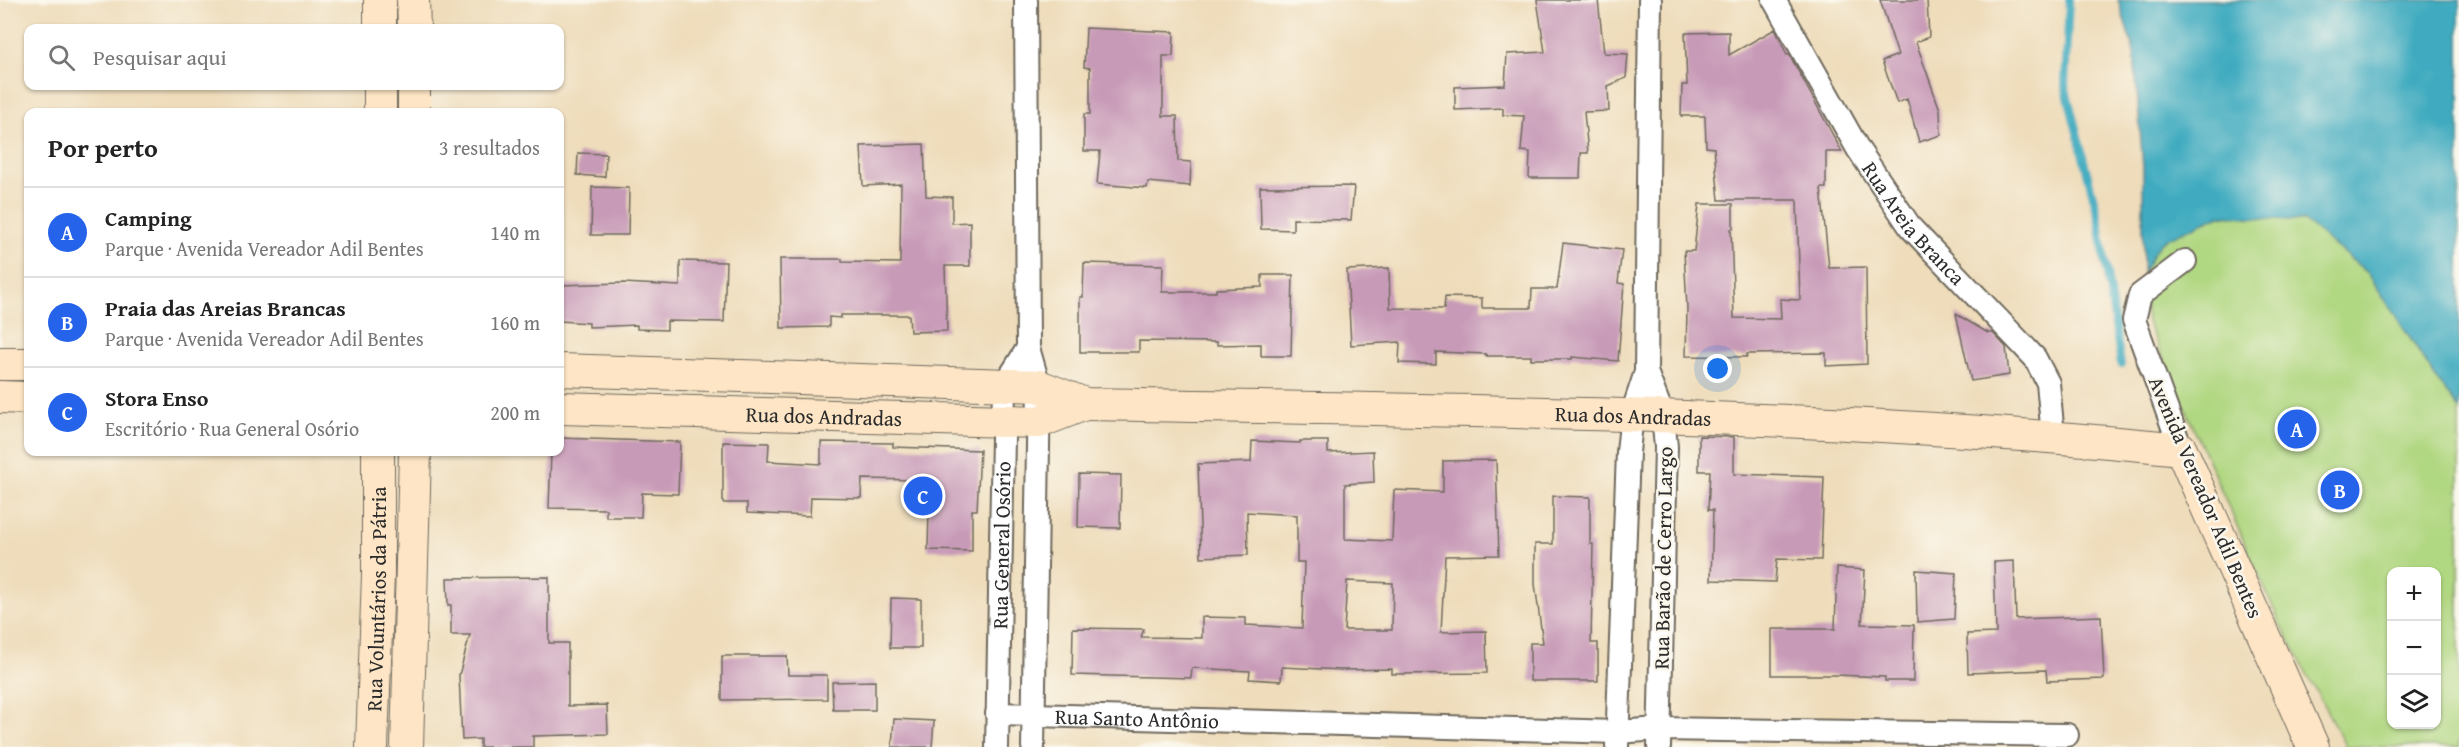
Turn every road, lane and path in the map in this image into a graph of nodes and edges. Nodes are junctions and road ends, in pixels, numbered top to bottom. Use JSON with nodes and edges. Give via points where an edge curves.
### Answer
{"nodes":[{"id":1,"x":380,"y":0,"type":"edge"},
{"id":2,"x":414,"y":0,"type":"edge"},
{"id":3,"x":1026,"y":0,"type":"edge"},
{"id":4,"x":1650,"y":0,"type":"edge"},
{"id":5,"x":1774,"y":0,"type":"edge"},
{"id":6,"x":380,"y":24,"type":"edge"},
{"id":7,"x":414,"y":24,"type":"edge"},
{"id":8,"x":380,"y":90,"type":"edge"},
{"id":9,"x":414,"y":90,"type":"edge"},
{"id":10,"x":380,"y":108,"type":"edge"},
{"id":11,"x":414,"y":108,"type":"edge"},
{"id":12,"x":2185,"y":261,"type":"dead end"},
{"id":13,"x":1028,"y":348,"type":"junction"},
{"id":14,"x":0,"y":364,"type":"edge"},
{"id":15,"x":24,"y":364,"type":"edge"},
{"id":16,"x":564,"y":370,"type":"edge"},
{"id":17,"x":1646,"y":372,"type":"junction"},
{"id":18,"x":814,"y":379,"type":"junction"},
{"id":19,"x":1004,"y":386,"type":"junction"},
{"id":20,"x":1039,"y":386,"type":"junction"},
{"id":21,"x":0,"y":397,"type":"edge"},
{"id":22,"x":24,"y":398,"type":"edge"},
{"id":23,"x":1085,"y":404,"type":"junction"},
{"id":24,"x":564,"y":408,"type":"edge"},
{"id":25,"x":1632,"y":414,"type":"junction"},
{"id":26,"x":815,"y":415,"type":"junction"},
{"id":27,"x":1663,"y":416,"type":"junction"},
{"id":28,"x":1002,"y":421,"type":"junction"},
{"id":29,"x":1039,"y":422,"type":"junction"},
{"id":30,"x":2053,"y":436,"type":"junction"},
{"id":31,"x":2181,"y":449,"type":"junction"},
{"id":32,"x":378,"y":456,"type":"edge"},
{"id":33,"x":415,"y":456,"type":"edge"},
{"id":34,"x":377,"y":604,"type":"junction"},
{"id":35,"x":411,"y":605,"type":"junction"},
{"id":36,"x":997,"y":714,"type":"junction"},
{"id":37,"x":1033,"y":717,"type":"junction"},
{"id":38,"x":2067,"y":735,"type":"dead end"},
{"id":39,"x":1659,"y":738,"type":"edge"},
{"id":40,"x":1617,"y":740,"type":"edge"},
{"id":41,"x":372,"y":747,"type":"edge"},
{"id":42,"x":407,"y":747,"type":"edge"},
{"id":43,"x":997,"y":747,"type":"edge"},
{"id":44,"x":1033,"y":747,"type":"edge"},
{"id":45,"x":2313,"y":747,"type":"edge"}],
"edges":[{"from":1,"to":6,"type":"street"},
{"from":2,"to":7,"type":"street"},
{"from":3,"to":13,"type":"street","name":"Rua General Osório"},
{"from":4,"to":17,"type":"street","name":"Rua Barão de Cerro Largo"},
{"from":5,"to":30,"type":"street","name":"Rua Areia Branca","via":[[1858,149],[1911,228],[2035,358],[2048,383]]},
{"from":8,"to":10,"type":"street"},
{"from":9,"to":11,"type":"street"},
{"from":12,"to":31,"type":"street","name":"Avenida Vereador Adil Bentes","via":[[2140,295],[2134,320]]},
{"from":13,"to":19,"type":"street","name":"Rua General Osório"},
{"from":13,"to":20,"type":"street","name":"Rua General Osório"},
{"from":14,"to":15,"type":"street"},
{"from":16,"to":18,"type":"street","name":"Rua dos Andradas"},
{"from":17,"to":25,"type":"street","name":"Rua Barão de Cerro Largo"},
{"from":17,"to":27,"type":"street","name":"Rua Barão de Cerro Largo"},
{"from":18,"to":19,"type":"street","name":"Rua dos Andradas"},
{"from":18,"to":26,"type":"street"},
{"from":19,"to":20,"type":"street","name":"Rua dos Andradas"},
{"from":19,"to":28,"type":"street","name":"Rua General Osório"},
{"from":20,"to":23,"type":"street","name":"Rua dos Andradas"},
{"from":20,"to":29,"type":"street","name":"Rua General Osório"},
{"from":21,"to":22,"type":"street"},
{"from":23,"to":25,"type":"street","name":"Rua dos Andradas"},
{"from":23,"to":29,"type":"street","name":"Rua dos Andradas"},
{"from":24,"to":26,"type":"street","name":"Rua dos Andradas"},
{"from":25,"to":27,"type":"street","name":"Rua dos Andradas"},
{"from":25,"to":40,"type":"street","name":"Rua Barão de Cerro Largo"},
{"from":26,"to":28,"type":"street","name":"Rua dos Andradas"},
{"from":27,"to":30,"type":"street","name":"Rua dos Andradas"},
{"from":27,"to":39,"type":"street","name":"Rua Barão de Cerro Largo","via":[[1666,447]]},
{"from":28,"to":29,"type":"street","name":"Rua dos Andradas"},
{"from":28,"to":36,"type":"street","name":"Rua General Osório"},
{"from":29,"to":37,"type":"street","name":"Rua General Osório"},
{"from":30,"to":31,"type":"street","name":"Rua dos Andradas"},
{"from":31,"to":45,"type":"street","name":"Avenida Vereador Adil Bentes"},
{"from":32,"to":34,"type":"street","name":"Rua Voluntários da Pátria"},
{"from":33,"to":35,"type":"street","name":"Rua Voluntários da Pátria"},
{"from":34,"to":35,"type":"street"},
{"from":34,"to":41,"type":"street","name":"Rua Voluntários da Pátria"},
{"from":35,"to":42,"type":"street","name":"Rua Voluntários da Pátria"},
{"from":36,"to":37,"type":"street","name":"Rua Santo Antônio"},
{"from":36,"to":43,"type":"street","name":"Rua General Osório"},
{"from":37,"to":40,"type":"street","name":"Rua Santo Antônio"},
{"from":37,"to":44,"type":"street","name":"Rua General Osório"},
{"from":38,"to":39,"type":"street","name":"Rua Santo Antônio"},
{"from":39,"to":40,"type":"street","name":"Rua Santo Antônio"}]}
